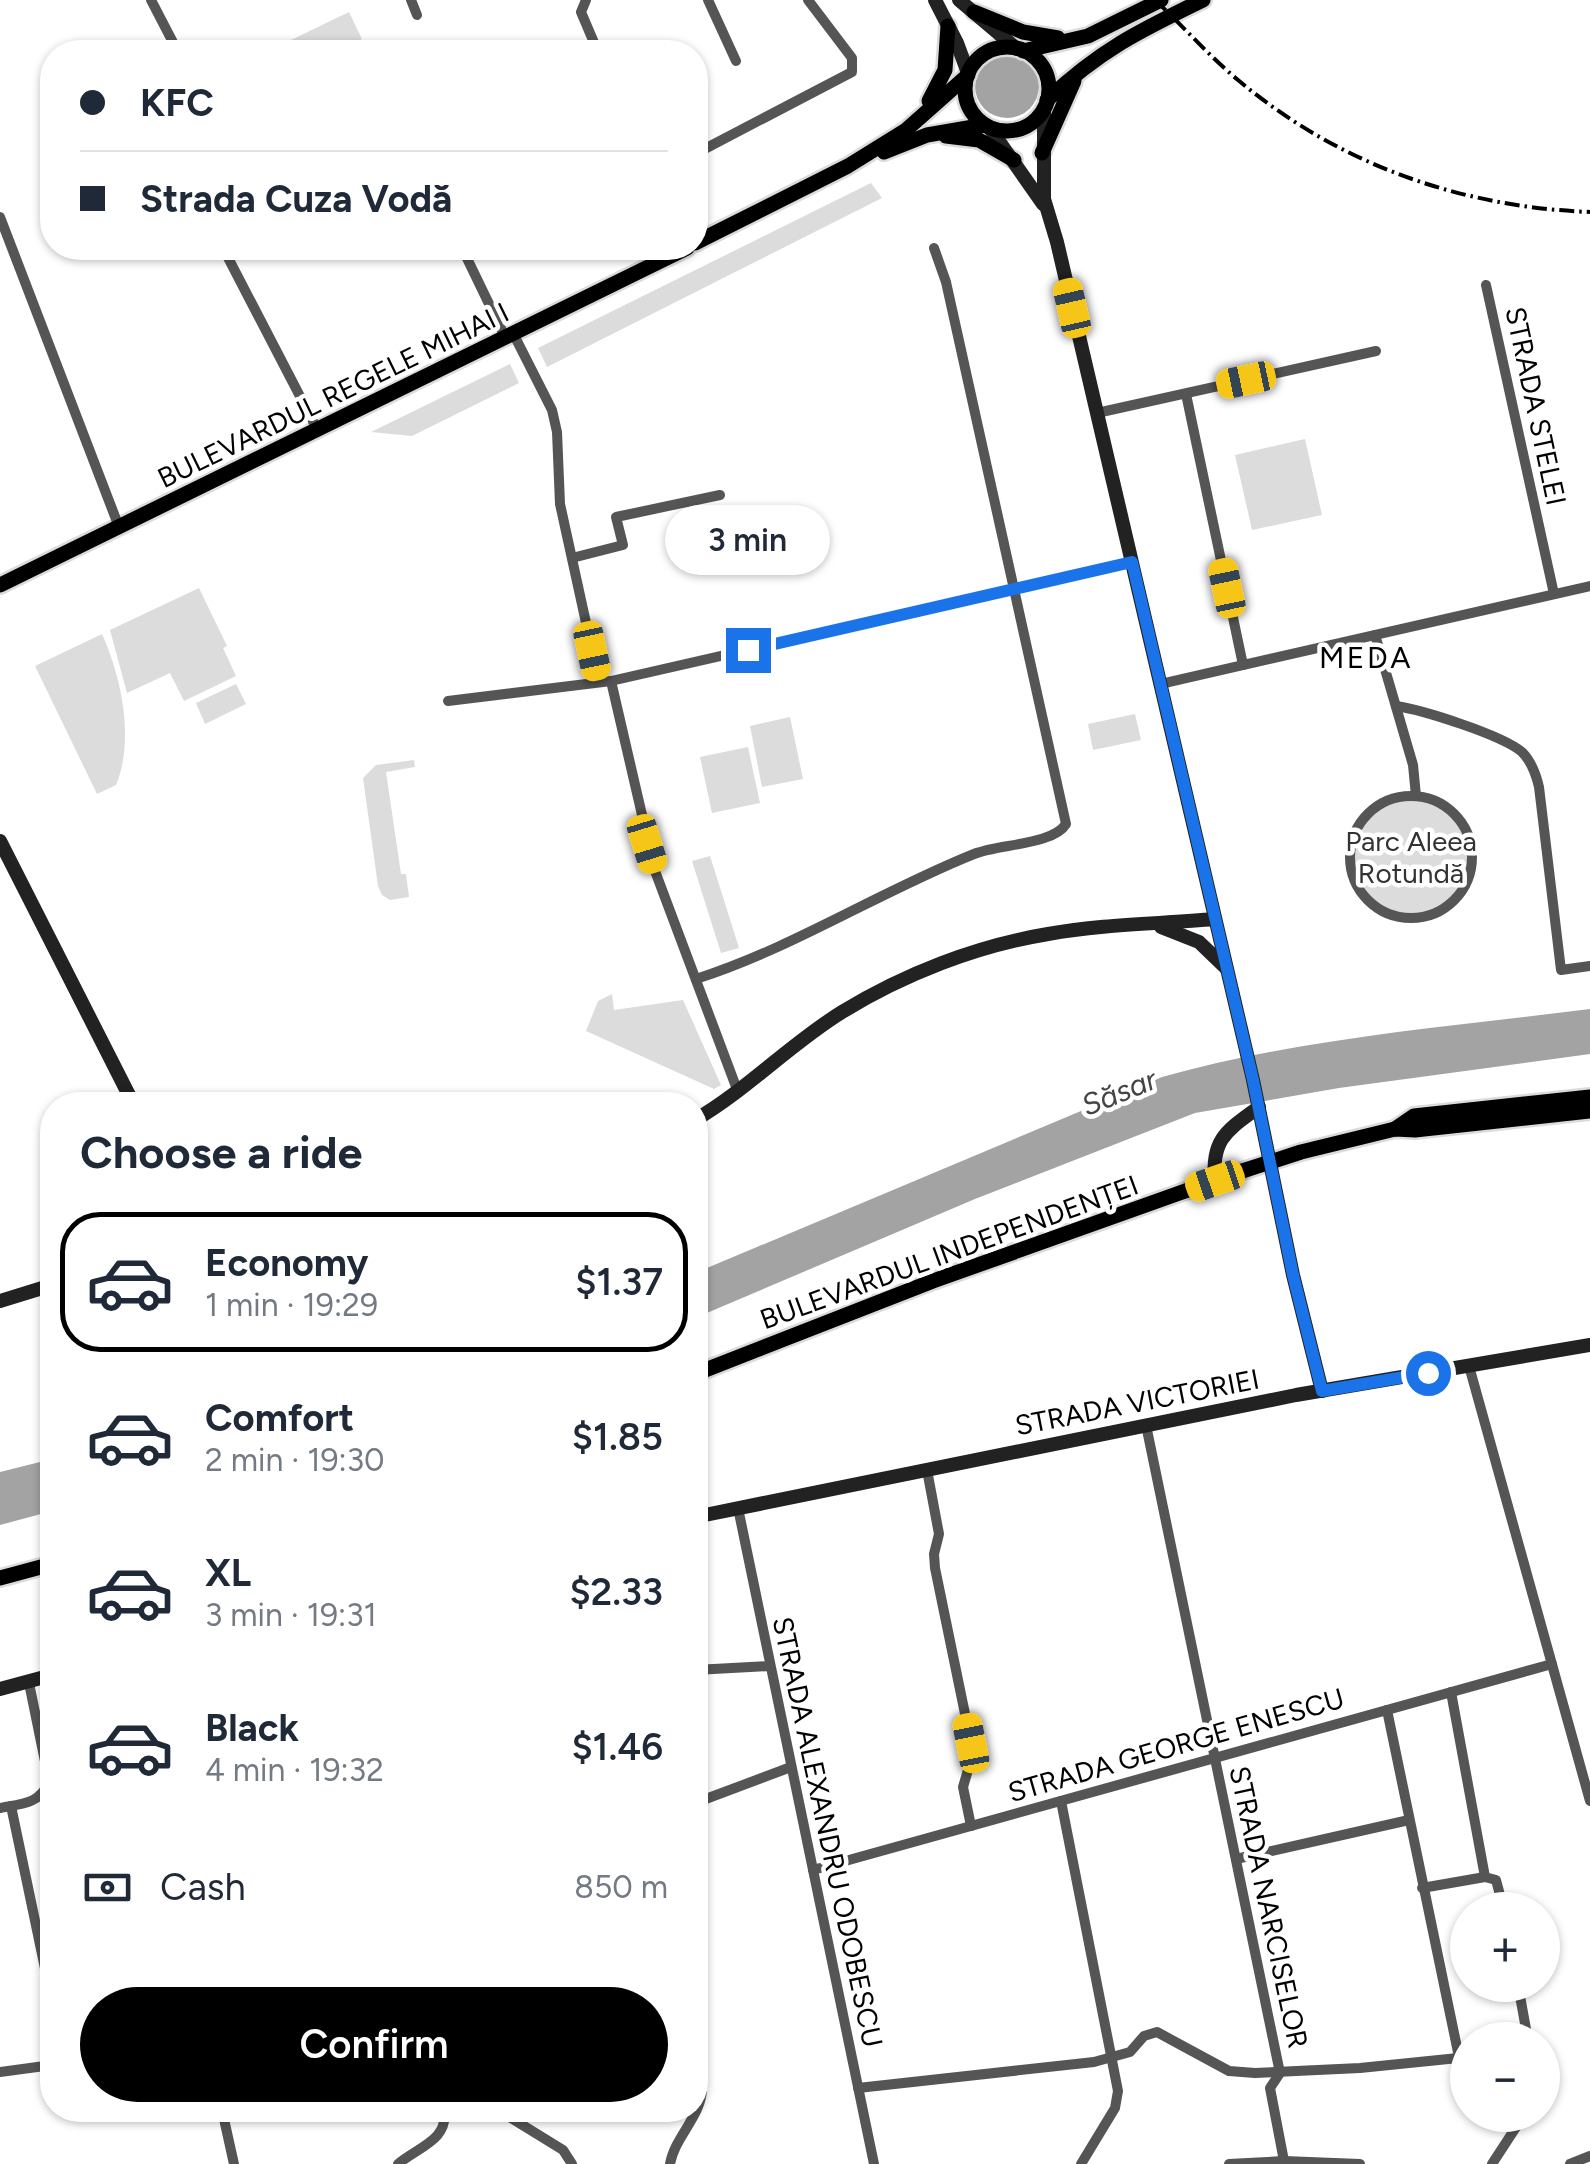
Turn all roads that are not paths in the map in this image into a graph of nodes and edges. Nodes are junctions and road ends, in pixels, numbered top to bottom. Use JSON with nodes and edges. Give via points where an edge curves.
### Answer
{"nodes":[{"id":1,"x":151,"y":0,"type":"edge"},
{"id":2,"x":411,"y":0,"type":"edge"},
{"id":3,"x":586,"y":0,"type":"edge"},
{"id":4,"x":708,"y":0,"type":"edge"},
{"id":5,"x":808,"y":0,"type":"edge"},
{"id":6,"x":935,"y":0,"type":"edge"},
{"id":7,"x":959,"y":0,"type":"edge"},
{"id":8,"x":1161,"y":0,"type":"edge"},
{"id":9,"x":1203,"y":0,"type":"edge"},
{"id":10,"x":974,"y":12,"type":"junction"},
{"id":11,"x":416,"y":14,"type":"dead end"},
{"id":12,"x":948,"y":26,"type":"junction"},
{"id":13,"x":172,"y":40,"type":"edge"},
{"id":14,"x":593,"y":40,"type":"edge"},
{"id":15,"x":1072,"y":40,"type":"junction"},
{"id":16,"x":1020,"y":50,"type":"junction"},
{"id":17,"x":736,"y":61,"type":"dead end"},
{"id":18,"x":1081,"y":68,"type":"junction"},
{"id":19,"x":968,"y":74,"type":"junction"},
{"id":20,"x":1046,"y":104,"type":"junction"},
{"id":21,"x":916,"y":121,"type":"junction"},
{"id":22,"x":987,"y":126,"type":"junction"},
{"id":23,"x":927,"y":135,"type":"junction"},
{"id":24,"x":708,"y":147,"type":"edge"},
{"id":25,"x":1042,"y":152,"type":"junction"},
{"id":26,"x":1014,"y":160,"type":"junction"},
{"id":27,"x":848,"y":166,"type":"junction"},
{"id":28,"x":1049,"y":214,"type":"junction"},
{"id":29,"x":0,"y":217,"type":"edge"},
{"id":30,"x":708,"y":236,"type":"edge"},
{"id":31,"x":934,"y":248,"type":"dead end"},
{"id":32,"x":229,"y":260,"type":"edge"},
{"id":33,"x":468,"y":260,"type":"edge"},
{"id":34,"x":663,"y":260,"type":"edge"},
{"id":35,"x":1486,"y":285,"type":"dead end"},
{"id":36,"x":510,"y":337,"type":"junction"},
{"id":37,"x":1376,"y":351,"type":"dead end"},
{"id":38,"x":1186,"y":394,"type":"junction"},
{"id":39,"x":1097,"y":414,"type":"junction"},
{"id":40,"x":318,"y":432,"type":"junction"},
{"id":41,"x":720,"y":495,"type":"dead end"},
{"id":42,"x":119,"y":527,"type":"junction"},
{"id":43,"x":572,"y":558,"type":"junction"},
{"id":44,"x":1132,"y":562,"type":"junction"},
{"id":45,"x":0,"y":585,"type":"edge"},
{"id":46,"x":1590,"y":586,"type":"edge"},
{"id":47,"x":1015,"y":589,"type":"junction"},
{"id":48,"x":1554,"y":594,"type":"junction"},
{"id":49,"x":1375,"y":635,"type":"junction"},
{"id":50,"x":1243,"y":665,"type":"junction"},
{"id":51,"x":605,"y":681,"type":"junction"},
{"id":52,"x":1160,"y":684,"type":"junction"},
{"id":53,"x":448,"y":701,"type":"dead end"},
{"id":54,"x":1396,"y":706,"type":"junction"},
{"id":55,"x":1416,"y":796,"type":"junction"},
{"id":56,"x":0,"y":841,"type":"edge"},
{"id":57,"x":1214,"y":919,"type":"junction"},
{"id":58,"x":1151,"y":924,"type":"junction"},
{"id":59,"x":1590,"y":966,"type":"edge"},
{"id":60,"x":1226,"y":968,"type":"junction"},
{"id":61,"x":696,"y":979,"type":"junction"},
{"id":62,"x":127,"y":1092,"type":"edge"},
{"id":63,"x":738,"y":1092,"type":"junction"},
{"id":64,"x":1590,"y":1097,"type":"edge"},
{"id":65,"x":1259,"y":1107,"type":"junction"},
{"id":66,"x":1590,"y":1110,"type":"edge"},
{"id":67,"x":708,"y":1112,"type":"edge"},
{"id":68,"x":1395,"y":1128,"type":"junction"},
{"id":69,"x":1270,"y":1161,"type":"junction"},
{"id":70,"x":1215,"y":1181,"type":"junction"},
{"id":71,"x":40,"y":1289,"type":"edge"},
{"id":72,"x":0,"y":1301,"type":"edge"},
{"id":73,"x":1590,"y":1345,"type":"edge"},
{"id":74,"x":1469,"y":1366,"type":"junction"},
{"id":75,"x":708,"y":1369,"type":"edge"},
{"id":76,"x":1322,"y":1391,"type":"junction"},
{"id":77,"x":1146,"y":1425,"type":"junction"},
{"id":78,"x":927,"y":1470,"type":"junction"},
{"id":79,"x":738,"y":1508,"type":"junction"},
{"id":80,"x":708,"y":1514,"type":"edge"},
{"id":81,"x":40,"y":1567,"type":"edge"},
{"id":82,"x":0,"y":1578,"type":"edge"},
{"id":83,"x":1552,"y":1664,"type":"junction"},
{"id":84,"x":770,"y":1666,"type":"junction"},
{"id":85,"x":708,"y":1669,"type":"edge"},
{"id":86,"x":40,"y":1679,"type":"edge"},
{"id":87,"x":29,"y":1683,"type":"junction"},
{"id":88,"x":0,"y":1689,"type":"edge"},
{"id":89,"x":1451,"y":1692,"type":"junction"},
{"id":90,"x":1387,"y":1710,"type":"junction"},
{"id":91,"x":40,"y":1737,"type":"edge"},
{"id":92,"x":1215,"y":1758,"type":"junction"},
{"id":93,"x":791,"y":1767,"type":"junction"},
{"id":94,"x":40,"y":1798,"type":"edge"},
{"id":95,"x":708,"y":1798,"type":"edge"},
{"id":96,"x":1061,"y":1801,"type":"junction"},
{"id":97,"x":1590,"y":1801,"type":"edge"},
{"id":98,"x":6,"y":1807,"type":"edge"},
{"id":99,"x":1409,"y":1820,"type":"junction"},
{"id":100,"x":971,"y":1826,"type":"junction"},
{"id":101,"x":1236,"y":1859,"type":"junction"},
{"id":102,"x":812,"y":1870,"type":"junction"},
{"id":103,"x":1485,"y":1877,"type":"junction"},
{"id":104,"x":1422,"y":1888,"type":"junction"},
{"id":105,"x":1499,"y":1892,"type":"edge"},
{"id":106,"x":40,"y":1951,"type":"edge"},
{"id":107,"x":1455,"y":2022,"type":"edge"},
{"id":108,"x":1114,"y":2056,"type":"junction"},
{"id":109,"x":1450,"y":2058,"type":"edge"},
{"id":110,"x":40,"y":2067,"type":"edge"},
{"id":111,"x":0,"y":2072,"type":"edge"},
{"id":112,"x":1280,"y":2072,"type":"junction"},
{"id":113,"x":858,"y":2088,"type":"junction"},
{"id":114,"x":225,"y":2122,"type":"edge"},
{"id":115,"x":443,"y":2122,"type":"edge"},
{"id":116,"x":518,"y":2122,"type":"edge"},
{"id":117,"x":688,"y":2122,"type":"edge"},
{"id":118,"x":1513,"y":2132,"type":"edge"},
{"id":119,"x":1590,"y":2156,"type":"edge"},
{"id":120,"x":1284,"y":2162,"type":"junction"},
{"id":121,"x":234,"y":2164,"type":"edge"},
{"id":122,"x":398,"y":2164,"type":"edge"},
{"id":123,"x":572,"y":2164,"type":"edge"},
{"id":124,"x":670,"y":2164,"type":"edge"},
{"id":125,"x":874,"y":2164,"type":"edge"},
{"id":126,"x":1081,"y":2164,"type":"edge"},
{"id":127,"x":1229,"y":2164,"type":"edge"},
{"id":128,"x":1360,"y":2164,"type":"edge"},
{"id":129,"x":1492,"y":2164,"type":"edge"},
{"id":130,"x":1570,"y":2164,"type":"edge"}],
"edges":[{"from":1,"to":13,"type":"street"},
{"from":2,"to":11,"type":"street"},
{"from":3,"to":14,"type":"street","via":[[581,12]]},
{"from":4,"to":17,"type":"street"},
{"from":5,"to":24,"type":"street","via":[[852,58],[852,72]]},
{"from":6,"to":12,"type":"street"},
{"from":7,"to":10,"type":"street"},
{"from":8,"to":15,"type":"main road"},
{"from":9,"to":18,"type":"main road"},
{"from":10,"to":15,"type":"main road","via":[[1023,32]]},
{"from":10,"to":16,"type":"street"},
{"from":12,"to":19,"type":"street"},
{"from":12,"to":21,"type":"main road","via":[[945,70]]},
{"from":15,"to":16,"type":"main road"},
{"from":16,"to":19,"type":"main road","via":[[983,55]]},
{"from":16,"to":20,"type":"main road","via":[[1041,66],[1049,88]]},
{"from":18,"to":20,"type":"main road"},
{"from":18,"to":25,"type":"main road"},
{"from":19,"to":21,"type":"main road"},
{"from":19,"to":22,"type":"main road","via":[[968,103]]},
{"from":20,"to":22,"type":"main road","via":[[1020,129]]},
{"from":20,"to":25,"type":"street"},
{"from":21,"to":27,"type":"main road"},
{"from":22,"to":23,"type":"main road"},
{"from":22,"to":26,"type":"street"},
{"from":23,"to":26,"type":"main road","via":[[980,140]]},
{"from":23,"to":27,"type":"main road"},
{"from":25,"to":28,"type":"street"},
{"from":26,"to":28,"type":"street"},
{"from":27,"to":30,"type":"main road"},
{"from":28,"to":39,"type":"street"},
{"from":29,"to":42,"type":"street"},
{"from":31,"to":47,"type":"street"},
{"from":32,"to":40,"type":"street"},
{"from":33,"to":36,"type":"street"},
{"from":34,"to":36,"type":"main road","name":"BULEVARDUL REGELE MIHAI I"},
{"from":35,"to":48,"type":"street","name":"STRADA STELEI"},
{"from":36,"to":40,"type":"main road","name":"BULEVARDUL REGELE MIHAI I"},
{"from":36,"to":43,"type":"street","via":[[552,410]]},
{"from":37,"to":38,"type":"street"},
{"from":38,"to":39,"type":"street"},
{"from":38,"to":50,"type":"street"},
{"from":39,"to":44,"type":"street"},
{"from":40,"to":42,"type":"main road","name":"BULEVARDUL REGELE MIHAI I"},
{"from":41,"to":43,"type":"street","via":[[616,517],[623,545]]},
{"from":42,"to":45,"type":"main road","name":"BULEVARDUL REGELE MIHAI I"},
{"from":43,"to":51,"type":"street"},
{"from":44,"to":47,"type":"street"},
{"from":44,"to":52,"type":"street"},
{"from":46,"to":48,"type":"street"},
{"from":47,"to":51,"type":"street"},
{"from":47,"to":61,"type":"street","via":[[1066,824],[1054,836],[1008,844],[926,873],[745,964]]},
{"from":48,"to":49,"type":"street"},
{"from":49,"to":50,"type":"street"},
{"from":49,"to":54,"type":"street"},
{"from":50,"to":52,"type":"street"},
{"from":51,"to":53,"type":"street"},
{"from":51,"to":61,"type":"street","via":[[647,844]]},
{"from":52,"to":57,"type":"street"},
{"from":54,"to":55,"type":"street"},
{"from":54,"to":59,"type":"street","via":[[1500,739],[1524,754],[1539,787],[1561,970]]},
{"from":55,"to":55,"type":"street","via":[[1376,807],[1350,848],[1364,895],[1378,909],[1407,918],[1427,916],[1453,901],[1472,867],[1459,819]]},
{"from":56,"to":62,"type":"street"},
{"from":57,"to":58,"type":"street"},
{"from":57,"to":60,"type":"street"},
{"from":58,"to":60,"type":"street","via":[[1200,942]]},
{"from":58,"to":63,"type":"street","via":[[1032,936],[924,971],[838,1015]]},
{"from":60,"to":65,"type":"street"},
{"from":61,"to":63,"type":"street"},
{"from":63,"to":67,"type":"street"},
{"from":64,"to":68,"type":"main road","name":"BULEVARDUL INDEPENDENȚEI","via":[[1414,1116]]},
{"from":65,"to":69,"type":"street"},
{"from":65,"to":70,"type":"street","via":[[1223,1136]]},
{"from":66,"to":68,"type":"main road","name":"BULEVARDUL INDEPENDENȚEI"},
{"from":68,"to":69,"type":"main road","name":"BULEVARDUL INDEPENDENȚEI"},
{"from":69,"to":70,"type":"main road","name":"BULEVARDUL INDEPENDENȚEI"},
{"from":69,"to":76,"type":"street"},
{"from":70,"to":75,"type":"main road","name":"BULEVARDUL INDEPENDENȚEI"},
{"from":71,"to":72,"type":"street"},
{"from":73,"to":74,"type":"street","name":"STRADA VICTORIEI"},
{"from":74,"to":76,"type":"street","name":"STRADA VICTORIEI"},
{"from":74,"to":83,"type":"street"},
{"from":76,"to":77,"type":"street","name":"STRADA VICTORIEI"},
{"from":77,"to":78,"type":"street","name":"STRADA VICTORIEI"},
{"from":77,"to":92,"type":"street","name":"STRADA NARCISELOR"},
{"from":78,"to":79,"type":"street","name":"STRADA VICTORIEI"},
{"from":78,"to":100,"type":"street","via":[[939,1534],[936,1568],[971,1743],[963,1787]]},
{"from":79,"to":80,"type":"street","name":"STRADA VICTORIEI"},
{"from":79,"to":84,"type":"street","name":"STRADA ALEXANDRU ODOBESCU"},
{"from":81,"to":82,"type":"main road"},
{"from":83,"to":89,"type":"street","name":"STRADA GEORGE ENESCU"},
{"from":83,"to":97,"type":"street"},
{"from":84,"to":85,"type":"street"},
{"from":84,"to":93,"type":"street","name":"STRADA ALEXANDRU ODOBESCU"},
{"from":86,"to":87,"type":"street"},
{"from":87,"to":88,"type":"street"},
{"from":87,"to":91,"type":"street"},
{"from":89,"to":90,"type":"street","name":"STRADA GEORGE ENESCU"},
{"from":89,"to":103,"type":"street"},
{"from":90,"to":92,"type":"street","name":"STRADA GEORGE ENESCU"},
{"from":90,"to":99,"type":"street"},
{"from":92,"to":96,"type":"street","name":"STRADA GEORGE ENESCU"},
{"from":92,"to":101,"type":"street","name":"STRADA NARCISELOR"},
{"from":93,"to":95,"type":"street"},
{"from":93,"to":102,"type":"street","name":"STRADA ALEXANDRU ODOBESCU"},
{"from":94,"to":98,"type":"street"},
{"from":96,"to":100,"type":"street","name":"STRADA GEORGE ENESCU"},
{"from":96,"to":108,"type":"street"},
{"from":98,"to":106,"type":"street"},
{"from":99,"to":101,"type":"street"},
{"from":99,"to":104,"type":"street"},
{"from":100,"to":102,"type":"street","name":"STRADA GEORGE ENESCU"},
{"from":101,"to":112,"type":"street","name":"STRADA NARCISELOR"},
{"from":102,"to":113,"type":"street","name":"STRADA ALEXANDRU ODOBESCU"},
{"from":103,"to":104,"type":"street"},
{"from":103,"to":105,"type":"street","via":[[1496,1880]]},
{"from":104,"to":107,"type":"street"},
{"from":108,"to":112,"type":"street","via":[[1156,2032],[1222,2070]]},
{"from":108,"to":113,"type":"street"},
{"from":108,"to":126,"type":"street","via":[[1118,2100]]},
{"from":109,"to":112,"type":"street"},
{"from":110,"to":111,"type":"street"},
{"from":112,"to":120,"type":"street","name":"STRADA NARCISELOR","via":[[1270,2088]]},
{"from":113,"to":125,"type":"street","name":"STRADA ALEXANDRU ODOBESCU"},
{"from":114,"to":121,"type":"street"},
{"from":115,"to":122,"type":"street","via":[[438,2138]]},
{"from":116,"to":123,"type":"street","via":[[563,2150]]},
{"from":117,"to":124,"type":"street"},
{"from":118,"to":129,"type":"street"},
{"from":119,"to":130,"type":"street"},
{"from":120,"to":127,"type":"street"},
{"from":120,"to":128,"type":"street"}]}
